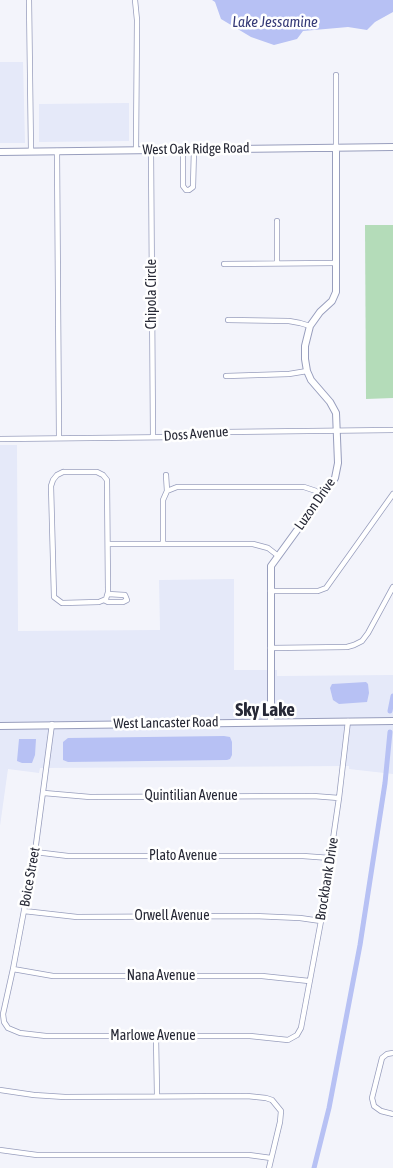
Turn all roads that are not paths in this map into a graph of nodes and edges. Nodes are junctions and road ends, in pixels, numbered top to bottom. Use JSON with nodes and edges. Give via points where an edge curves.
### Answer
{"nodes":[{"id":1,"x":29,"y":0,"type":"edge"},
{"id":2,"x":135,"y":0,"type":"edge"},
{"id":3,"x":336,"y":75,"type":"dead end"},
{"id":4,"x":393,"y":147,"type":"edge"},
{"id":5,"x":336,"y":148,"type":"junction"},
{"id":6,"x":183,"y":149,"type":"junction"},
{"id":7,"x":194,"y":149,"type":"junction"},
{"id":8,"x":136,"y":150,"type":"junction"},
{"id":9,"x":151,"y":150,"type":"junction"},
{"id":10,"x":31,"y":151,"type":"junction"},
{"id":11,"x":58,"y":151,"type":"junction"},
{"id":12,"x":0,"y":152,"type":"edge"},
{"id":13,"x":277,"y":221,"type":"dead end"},
{"id":14,"x":336,"y":263,"type":"junction"},
{"id":15,"x":224,"y":264,"type":"dead end"},
{"id":16,"x":277,"y":264,"type":"junction"},
{"id":17,"x":228,"y":320,"type":"dead end"},
{"id":18,"x":310,"y":326,"type":"junction"},
{"id":19,"x":307,"y":371,"type":"junction"},
{"id":20,"x":226,"y":376,"type":"dead end"},
{"id":21,"x":393,"y":430,"type":"edge"},
{"id":22,"x":338,"y":431,"type":"junction"},
{"id":23,"x":153,"y":437,"type":"junction"},
{"id":24,"x":59,"y":438,"type":"junction"},
{"id":25,"x":0,"y":439,"type":"edge"},
{"id":26,"x":166,"y":475,"type":"dead end"},
{"id":27,"x":167,"y":491,"type":"junction"},
{"id":28,"x":393,"y":494,"type":"edge"},
{"id":29,"x":323,"y":496,"type":"junction"},
{"id":30,"x":164,"y":543,"type":"junction"},
{"id":31,"x":108,"y":544,"type":"junction"},
{"id":32,"x":278,"y":555,"type":"junction"},
{"id":33,"x":393,"y":587,"type":"edge"},
{"id":34,"x":270,"y":591,"type":"junction"},
{"id":35,"x":108,"y":594,"type":"junction"},
{"id":36,"x":104,"y":600,"type":"junction"},
{"id":37,"x":270,"y":648,"type":"junction"},
{"id":38,"x":348,"y":721,"type":"junction"},
{"id":39,"x":393,"y":721,"type":"edge"},
{"id":40,"x":271,"y":722,"type":"junction"},
{"id":41,"x":52,"y":724,"type":"junction"},
{"id":42,"x":0,"y":726,"type":"edge"},
{"id":43,"x":44,"y":793,"type":"junction"},
{"id":44,"x":339,"y":798,"type":"junction"},
{"id":45,"x":35,"y":852,"type":"junction"},
{"id":46,"x":330,"y":858,"type":"junction"},
{"id":47,"x":24,"y":911,"type":"junction"},
{"id":48,"x":321,"y":921,"type":"junction"},
{"id":49,"x":13,"y":969,"type":"junction"},
{"id":50,"x":309,"y":982,"type":"junction"},
{"id":51,"x":8,"y":1028,"type":"joint"},
{"id":52,"x":297,"y":1035,"type":"joint"},
{"id":53,"x":156,"y":1036,"type":"junction"},
{"id":54,"x":393,"y":1053,"type":"edge"},
{"id":55,"x":0,"y":1090,"type":"edge"},
{"id":56,"x":157,"y":1095,"type":"junction"},
{"id":57,"x":393,"y":1114,"type":"edge"},
{"id":58,"x":0,"y":1150,"type":"edge"},
{"id":59,"x":271,"y":1158,"type":"junction"},
{"id":60,"x":269,"y":1168,"type":"edge"}],
"edges":[{"from":1,"to":10,"type":"street"},
{"from":2,"to":8,"type":"street"},
{"from":3,"to":5,"type":"street"},
{"from":4,"to":5,"type":"street","name":"West Oak Ridge Road"},
{"from":5,"to":7,"type":"street","name":"West Oak Ridge Road"},
{"from":5,"to":14,"type":"street","name":"Luzon Drive"},
{"from":6,"to":7,"type":"street","name":"West Oak Ridge Road"},
{"from":6,"to":7,"type":"street","via":[[183,186],[186,190],[193,187]]},
{"from":6,"to":9,"type":"street","name":"West Oak Ridge Road"},
{"from":8,"to":9,"type":"street","name":"West Oak Ridge Road"},
{"from":8,"to":11,"type":"street","name":"West Oak Ridge Road"},
{"from":9,"to":23,"type":"street","name":"Chipola Circle"},
{"from":10,"to":11,"type":"street","name":"West Oak Ridge Road"},
{"from":10,"to":12,"type":"street","name":"West Oak Ridge Road"},
{"from":11,"to":24,"type":"street"},
{"from":13,"to":16,"type":"street"},
{"from":14,"to":16,"type":"street"},
{"from":14,"to":18,"type":"street","name":"Luzon Drive","via":[[336,292]]},
{"from":15,"to":16,"type":"street"},
{"from":17,"to":18,"type":"street","via":[[288,321]]},
{"from":18,"to":19,"type":"street","name":"Luzon Drive","via":[[305,346]]},
{"from":19,"to":20,"type":"street"},
{"from":19,"to":22,"type":"street","name":"Luzon Drive","via":[[336,413]]},
{"from":21,"to":22,"type":"street","name":"Doss Avenue"},
{"from":22,"to":23,"type":"street","name":"Doss Avenue","via":[[223,432]]},
{"from":22,"to":29,"type":"street","name":"Luzon Drive","via":[[335,478]]},
{"from":23,"to":24,"type":"street","name":"Doss Avenue"},
{"from":24,"to":25,"type":"street","name":"Doss Avenue"},
{"from":26,"to":27,"type":"street"},
{"from":27,"to":29,"type":"street","via":[[177,488],[304,487]]},
{"from":27,"to":30,"type":"street","via":[[163,500]]},
{"from":28,"to":34,"type":"street","via":[[326,588],[318,591]]},
{"from":29,"to":32,"type":"street","name":"Luzon Drive"},
{"from":30,"to":31,"type":"street"},
{"from":30,"to":32,"type":"street","via":[[253,544]]},
{"from":31,"to":35,"type":"street"},
{"from":31,"to":36,"type":"street","via":[[107,480],[97,472],[63,472],[57,475],[51,486],[54,597],[62,603]]},
{"from":32,"to":34,"type":"street","name":"Luzon Drive","via":[[271,566]]},
{"from":33,"to":37,"type":"street","via":[[368,633],[354,645]]},
{"from":34,"to":37,"type":"street","name":"Luzon Drive"},
{"from":35,"to":36,"type":"street"},
{"from":35,"to":36,"type":"street","via":[[124,595],[128,600]]},
{"from":37,"to":40,"type":"street","name":"Luzon Drive"},
{"from":38,"to":39,"type":"street","name":"West Lancaster Road"},
{"from":38,"to":40,"type":"street","name":"West Lancaster Road"},
{"from":38,"to":44,"type":"street","name":"Brockbank Drive"},
{"from":40,"to":41,"type":"street","name":"West Lancaster Road"},
{"from":41,"to":42,"type":"street","name":"West Lancaster Road"},
{"from":41,"to":43,"type":"street","name":"Boice Street"},
{"from":43,"to":44,"type":"street","name":"Quintilian Avenue","via":[[90,797]]},
{"from":43,"to":45,"type":"street","name":"Boice Street"},
{"from":44,"to":46,"type":"street","name":"Brockbank Drive"},
{"from":45,"to":46,"type":"street","name":"Plato Avenue","via":[[68,856]]},
{"from":45,"to":47,"type":"street","name":"Boice Street"},
{"from":46,"to":48,"type":"street","name":"Brockbank Drive"},
{"from":47,"to":48,"type":"street","name":"Orwell Avenue","via":[[77,916],[254,916]]},
{"from":47,"to":49,"type":"street","name":"Boice Street"},
{"from":48,"to":50,"type":"street","name":"Brockbank Drive"},
{"from":49,"to":50,"type":"street","name":"Nana Avenue","via":[[53,976],[262,976]]},
{"from":49,"to":51,"type":"street","name":"Boice Street","via":[[3,1014]]},
{"from":50,"to":52,"type":"street","name":"Brockbank Drive"},
{"from":51,"to":53,"type":"street","name":"Marlowe Avenue","via":[[46,1036]]},
{"from":52,"to":53,"type":"street","name":"Marlowe Avenue","via":[[288,1040],[250,1036]]},
{"from":53,"to":56,"type":"street"},
{"from":54,"to":57,"type":"street","via":[[387,1054],[380,1064],[372,1098],[380,1111]]},
{"from":55,"to":56,"type":"street","via":[[65,1096]]},
{"from":56,"to":59,"type":"street","via":[[248,1096],[272,1100],[281,1111]]},
{"from":58,"to":59,"type":"street","via":[[37,1155],[249,1155]]},
{"from":59,"to":60,"type":"street"}]}
